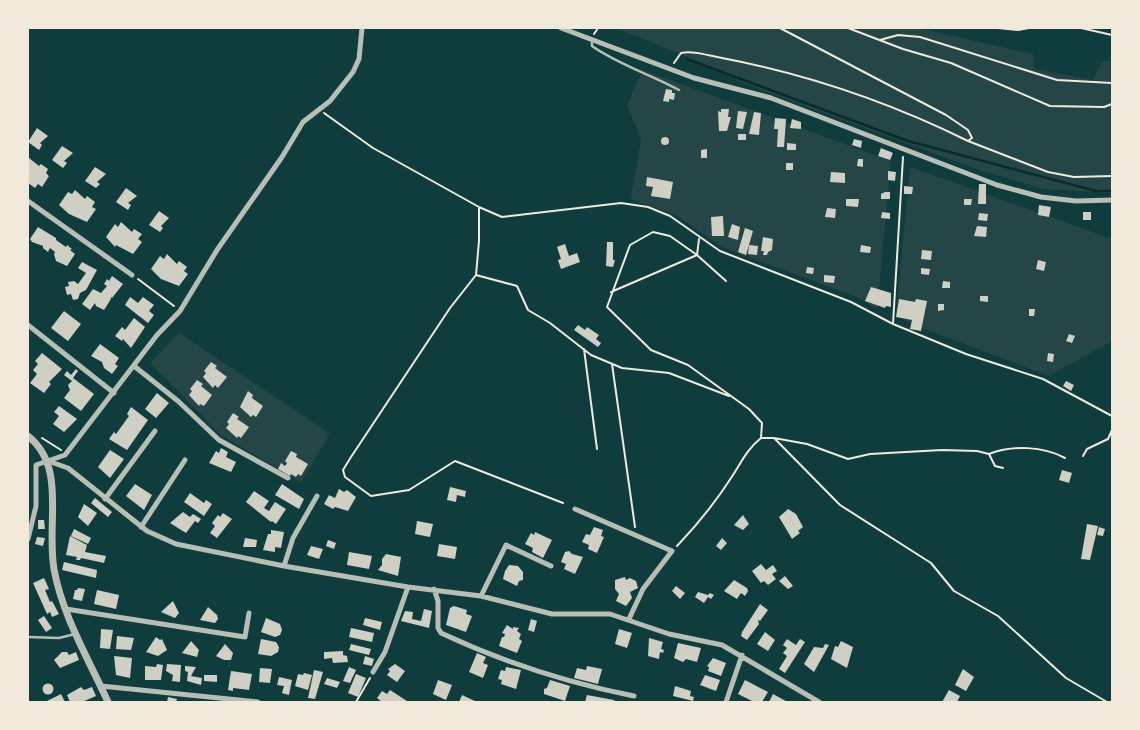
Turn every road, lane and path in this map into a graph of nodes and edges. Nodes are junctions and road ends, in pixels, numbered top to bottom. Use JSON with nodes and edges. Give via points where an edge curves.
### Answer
{"nodes":[{"id":1,"x":362,"y":28,"type":"edge"},
{"id":2,"x":561,"y":28,"type":"edge"},
{"id":3,"x":780,"y":28,"type":"edge"},
{"id":4,"x":848,"y":28,"type":"edge"},
{"id":5,"x":998,"y":28,"type":"edge"},
{"id":6,"x":1029,"y":28,"type":"edge"},
{"id":7,"x":1080,"y":28,"type":"edge"},
{"id":8,"x":1112,"y":35,"type":"edge"},
{"id":9,"x":592,"y":39,"type":"junction"},
{"id":10,"x":879,"y":40,"type":"junction"},
{"id":11,"x":672,"y":69,"type":"junction"},
{"id":12,"x":1112,"y":83,"type":"edge"},
{"id":13,"x":679,"y":90,"type":"dead end"},
{"id":14,"x":1112,"y":104,"type":"edge"},
{"id":15,"x":320,"y":110,"type":"junction"},
{"id":16,"x":968,"y":140,"type":"junction"},
{"id":17,"x":904,"y":148,"type":"junction"},
{"id":18,"x":1112,"y":176,"type":"edge"},
{"id":19,"x":1112,"y":200,"type":"edge"},
{"id":20,"x":28,"y":201,"type":"edge"},
{"id":21,"x":478,"y":207,"type":"junction"},
{"id":22,"x":699,"y":238,"type":"junction"},
{"id":23,"x":697,"y":255,"type":"junction"},
{"id":24,"x":132,"y":275,"type":"joint"},
{"id":25,"x":476,"y":275,"type":"junction"},
{"id":26,"x":726,"y":281,"type":"dead end"},
{"id":27,"x":611,"y":292,"type":"junction"},
{"id":28,"x":180,"y":311,"type":"junction"},
{"id":29,"x":893,"y":324,"type":"junction"},
{"id":30,"x":28,"y":325,"type":"edge"},
{"id":31,"x":584,"y":349,"type":"junction"},
{"id":32,"x":612,"y":364,"type":"junction"},
{"id":33,"x":134,"y":366,"type":"junction"},
{"id":34,"x":114,"y":393,"type":"junction"},
{"id":35,"x":734,"y":398,"type":"junction"},
{"id":36,"x":1112,"y":416,"type":"edge"},
{"id":37,"x":155,"y":430,"type":"dead end"},
{"id":38,"x":1112,"y":430,"type":"edge"},
{"id":39,"x":28,"y":436,"type":"edge"},
{"id":40,"x":38,"y":436,"type":"dead end"},
{"id":41,"x":761,"y":438,"type":"junction"},
{"id":42,"x":774,"y":438,"type":"junction"},
{"id":43,"x":597,"y":449,"type":"dead end"},
{"id":44,"x":989,"y":454,"type":"junction"},
{"id":45,"x":65,"y":455,"type":"junction"},
{"id":46,"x":1083,"y":456,"type":"dead end"},
{"id":47,"x":1066,"y":458,"type":"dead end"},
{"id":48,"x":48,"y":460,"type":"junction"},
{"id":49,"x":185,"y":460,"type":"dead end"},
{"id":50,"x":1003,"y":468,"type":"dead end"},
{"id":51,"x":288,"y":478,"type":"dead end"},
{"id":52,"x":317,"y":496,"type":"dead end"},
{"id":53,"x":105,"y":499,"type":"junction"},
{"id":54,"x":563,"y":503,"type":"dead end"},
{"id":55,"x":575,"y":509,"type":"dead end"},
{"id":56,"x":141,"y":527,"type":"junction"},
{"id":57,"x":636,"y":535,"type":"junction"},
{"id":58,"x":28,"y":539,"type":"edge"},
{"id":59,"x":672,"y":551,"type":"junction"},
{"id":60,"x":284,"y":566,"type":"junction"},
{"id":61,"x":551,"y":566,"type":"dead end"},
{"id":62,"x":408,"y":587,"type":"junction"},
{"id":63,"x":434,"y":589,"type":"junction"},
{"id":64,"x":481,"y":596,"type":"junction"},
{"id":65,"x":66,"y":608,"type":"junction"},
{"id":66,"x":249,"y":613,"type":"dead end"},
{"id":67,"x":629,"y":619,"type":"junction"},
{"id":68,"x":77,"y":633,"type":"junction"},
{"id":69,"x":28,"y":637,"type":"edge"},
{"id":70,"x":742,"y":655,"type":"junction"},
{"id":71,"x":373,"y":672,"type":"joint"},
{"id":72,"x":101,"y":686,"type":"junction"},
{"id":73,"x":634,"y":696,"type":"dead end"},
{"id":74,"x":108,"y":702,"type":"edge"},
{"id":75,"x":258,"y":702,"type":"edge"},
{"id":76,"x":356,"y":702,"type":"edge"},
{"id":77,"x":726,"y":702,"type":"edge"},
{"id":78,"x":819,"y":702,"type":"edge"},
{"id":79,"x":1107,"y":702,"type":"edge"}],
"edges":[{"from":1,"to":15,"type":"street","via":[[359,59],[353,72]]},
{"from":2,"to":9,"type":"street"},
{"from":3,"to":16,"type":"path","via":[[946,115],[968,130],[972,138]]},
{"from":4,"to":10,"type":"path"},
{"from":5,"to":6,"type":"path"},
{"from":7,"to":8,"type":"path"},
{"from":9,"to":11,"type":"street"},
{"from":9,"to":13,"type":"lane","via":[[592,46],[633,70]]},
{"from":10,"to":12,"type":"path","via":[[898,35],[920,37],[1057,80]]},
{"from":10,"to":14,"type":"path","via":[[951,63],[1050,106],[1104,107]]},
{"from":11,"to":16,"type":"path","via":[[678,56],[686,52],[749,63],[883,105],[931,122]]},
{"from":11,"to":17,"type":"street","via":[[708,83],[752,92]]},
{"from":15,"to":21,"type":"path","via":[[373,148]]},
{"from":15,"to":28,"type":"street","via":[[303,122]]},
{"from":16,"to":18,"type":"path","via":[[1048,172],[1074,177]]},
{"from":17,"to":19,"type":"street","via":[[988,182],[1029,194],[1076,200]]},
{"from":17,"to":29,"type":"path"},
{"from":20,"to":24,"type":"street"},
{"from":21,"to":22,"type":"path","via":[[502,217],[621,203],[648,207],[670,216]]},
{"from":21,"to":25,"type":"path"},
{"from":22,"to":23,"type":"path"},
{"from":22,"to":29,"type":"path","via":[[720,251],[851,302]]},
{"from":23,"to":26,"type":"path"},
{"from":23,"to":27,"type":"path"},
{"from":23,"to":27,"type":"path","via":[[670,236],[653,232],[630,245]]},
{"from":24,"to":28,"type":"path"},
{"from":25,"to":31,"type":"path","via":[[517,286],[528,310],[550,322]]},
{"from":25,"to":54,"type":"path","via":[[450,308],[351,457],[343,470],[345,477],[371,496],[409,490],[455,461]]},
{"from":27,"to":35,"type":"path","via":[[607,307],[651,350],[688,366]]},
{"from":28,"to":33,"type":"street"},
{"from":29,"to":36,"type":"path","via":[[966,354],[1043,379]]},
{"from":30,"to":34,"type":"street"},
{"from":31,"to":32,"type":"path"},
{"from":31,"to":43,"type":"path"},
{"from":32,"to":35,"type":"path","via":[[669,373]]},
{"from":32,"to":57,"type":"path"},
{"from":33,"to":34,"type":"street"},
{"from":33,"to":51,"type":"street","via":[[219,440]]},
{"from":34,"to":45,"type":"street"},
{"from":35,"to":41,"type":"path","via":[[762,423]]},
{"from":37,"to":53,"type":"street"},
{"from":38,"to":46,"type":"path","via":[[1108,439],[1087,449]]},
{"from":39,"to":48,"type":"street","via":[[41,447]]},
{"from":40,"to":45,"type":"path"},
{"from":41,"to":42,"type":"path"},
{"from":41,"to":59,"type":"path","via":[[749,447],[702,520]]},
{"from":42,"to":44,"type":"path","via":[[807,444],[848,459],[870,454],[942,450]]},
{"from":42,"to":79,"type":"path","via":[[840,504],[931,563],[954,591],[998,616],[1066,678]]},
{"from":44,"to":47,"type":"path","via":[[1011,447],[1054,452]]},
{"from":44,"to":50,"type":"path","via":[[995,466]]},
{"from":45,"to":48,"type":"street"},
{"from":48,"to":53,"type":"street","via":[[68,468]]},
{"from":48,"to":58,"type":"street","via":[[36,465],[36,506]]},
{"from":48,"to":65,"type":"street","via":[[52,478],[52,553],[55,577]]},
{"from":49,"to":56,"type":"street"},
{"from":52,"to":60,"type":"street","via":[[293,538]]},
{"from":53,"to":56,"type":"street"},
{"from":55,"to":57,"type":"street"},
{"from":56,"to":60,"type":"street","via":[[176,544]]},
{"from":57,"to":59,"type":"street"},
{"from":59,"to":67,"type":"street","via":[[643,590]]},
{"from":60,"to":62,"type":"street"},
{"from":61,"to":64,"type":"street","via":[[506,545]]},
{"from":62,"to":63,"type":"street"},
{"from":62,"to":71,"type":"street","via":[[385,652]]},
{"from":63,"to":64,"type":"street"},
{"from":63,"to":73,"type":"street","via":[[441,633],[539,672]]},
{"from":64,"to":67,"type":"street","via":[[552,614],[610,614]]},
{"from":65,"to":66,"type":"street","via":[[245,638]]},
{"from":65,"to":68,"type":"street"},
{"from":67,"to":70,"type":"street","via":[[669,634],[722,645]]},
{"from":68,"to":69,"type":"lane","via":[[59,638]]},
{"from":68,"to":72,"type":"street"},
{"from":70,"to":77,"type":"street"},
{"from":70,"to":78,"type":"street"},
{"from":71,"to":76,"type":"path"},
{"from":72,"to":74,"type":"street"},
{"from":72,"to":75,"type":"street"}]}
